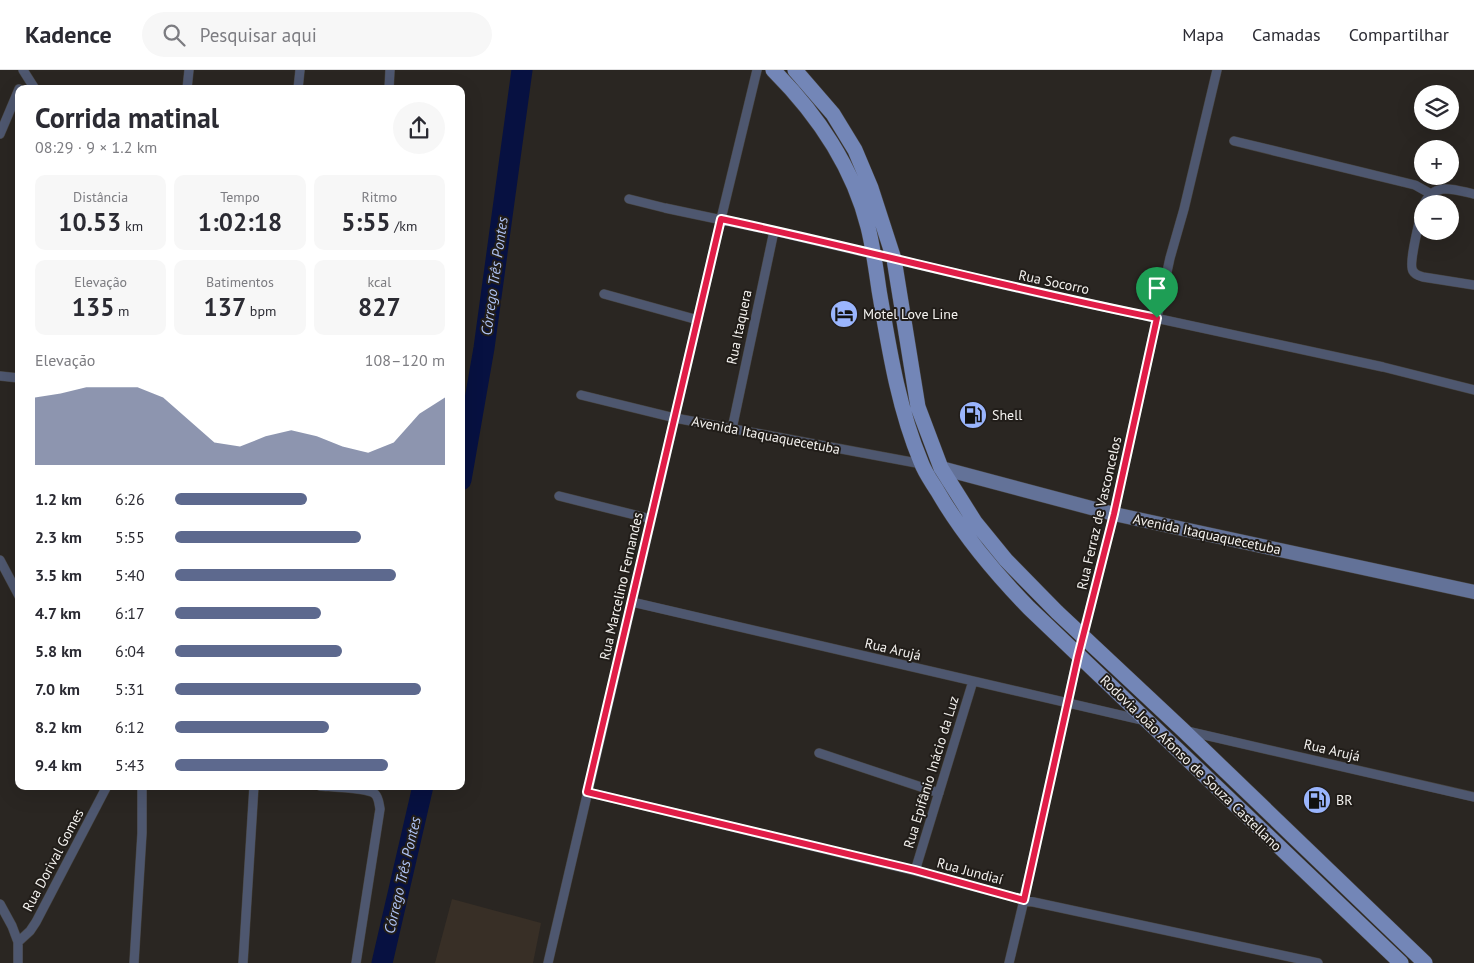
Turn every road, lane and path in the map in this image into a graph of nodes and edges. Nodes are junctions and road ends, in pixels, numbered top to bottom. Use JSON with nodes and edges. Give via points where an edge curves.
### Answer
{"nodes":[{"id":1,"x":189,"y":70,"type":"edge"},
{"id":2,"x":300,"y":70,"type":"edge"},
{"id":3,"x":390,"y":70,"type":"edge"},
{"id":4,"x":758,"y":70,"type":"edge"},
{"id":5,"x":773,"y":70,"type":"edge"},
{"id":6,"x":795,"y":70,"type":"edge"},
{"id":7,"x":1217,"y":70,"type":"edge"},
{"id":8,"x":25,"y":71,"type":"edge"},
{"id":9,"x":20,"y":85,"type":"edge"},
{"id":10,"x":33,"y":85,"type":"edge"},
{"id":11,"x":187,"y":85,"type":"edge"},
{"id":12,"x":298,"y":85,"type":"edge"},
{"id":13,"x":389,"y":85,"type":"edge"},
{"id":14,"x":15,"y":98,"type":"edge"},
{"id":15,"x":0,"y":134,"type":"edge"},
{"id":16,"x":1234,"y":141,"type":"dead end"},
{"id":17,"x":1431,"y":194,"type":"joint"},
{"id":18,"x":1474,"y":194,"type":"edge"},
{"id":19,"x":629,"y":199,"type":"dead end"},
{"id":20,"x":721,"y":219,"type":"junction"},
{"id":21,"x":774,"y":230,"type":"junction"},
{"id":22,"x":1415,"y":240,"type":"edge"},
{"id":23,"x":873,"y":254,"type":"junction"},
{"id":24,"x":894,"y":259,"type":"junction"},
{"id":25,"x":1474,"y":285,"type":"edge"},
{"id":26,"x":604,"y":294,"type":"dead end"},
{"id":27,"x":1157,"y":318,"type":"junction"},
{"id":28,"x":698,"y":320,"type":"junction"},
{"id":29,"x":0,"y":376,"type":"edge"},
{"id":30,"x":15,"y":378,"type":"edge"},
{"id":31,"x":1474,"y":390,"type":"edge"},
{"id":32,"x":581,"y":396,"type":"dead end"},
{"id":33,"x":675,"y":418,"type":"junction"},
{"id":34,"x":732,"y":429,"type":"junction"},
{"id":35,"x":922,"y":464,"type":"junction"},
{"id":36,"x":942,"y":468,"type":"junction"},
{"id":37,"x":559,"y":496,"type":"dead end"},
{"id":38,"x":1114,"y":514,"type":"junction"},
{"id":39,"x":651,"y":519,"type":"junction"},
{"id":40,"x":0,"y":560,"type":"edge"},
{"id":41,"x":15,"y":588,"type":"edge"},
{"id":42,"x":1474,"y":592,"type":"edge"},
{"id":43,"x":632,"y":602,"type":"junction"},
{"id":44,"x":1083,"y":638,"type":"junction"},
{"id":45,"x":1078,"y":656,"type":"junction"},
{"id":46,"x":973,"y":681,"type":"junction"},
{"id":47,"x":1068,"y":703,"type":"junction"},
{"id":48,"x":1148,"y":722,"type":"junction"},
{"id":49,"x":1184,"y":730,"type":"junction"},
{"id":50,"x":819,"y":753,"type":"dead end"},
{"id":51,"x":105,"y":790,"type":"edge"},
{"id":52,"x":142,"y":790,"type":"edge"},
{"id":53,"x":254,"y":790,"type":"edge"},
{"id":54,"x":368,"y":790,"type":"edge"},
{"id":55,"x":587,"y":792,"type":"junction"},
{"id":56,"x":939,"y":793,"type":"junction"},
{"id":57,"x":1474,"y":797,"type":"edge"},
{"id":58,"x":915,"y":870,"type":"junction"},
{"id":59,"x":1024,"y":900,"type":"junction"},
{"id":60,"x":0,"y":904,"type":"edge"},
{"id":61,"x":18,"y":942,"type":"junction"},
{"id":62,"x":18,"y":963,"type":"edge"},
{"id":63,"x":134,"y":963,"type":"edge"},
{"id":64,"x":243,"y":963,"type":"edge"},
{"id":65,"x":356,"y":963,"type":"edge"},
{"id":66,"x":548,"y":963,"type":"edge"},
{"id":67,"x":1009,"y":963,"type":"edge"},
{"id":68,"x":1318,"y":963,"type":"edge"},
{"id":69,"x":1401,"y":963,"type":"edge"},
{"id":70,"x":1424,"y":963,"type":"edge"}],
"edges":[{"from":1,"to":11,"type":"street"},
{"from":2,"to":12,"type":"street"},
{"from":3,"to":13,"type":"street"},
{"from":4,"to":20,"type":"street","name":"Rua Marcelino Fernandes"},
{"from":5,"to":23,"type":"main road","name":"Rodovia João Afonso de Souza Castellano","via":[[804,103],[841,161],[860,200]]},
{"from":6,"to":24,"type":"main road","name":"Rodovia João Afonso de Souza Castellano","via":[[833,114],[854,150],[871,188]]},
{"from":7,"to":27,"type":"street","name":"Rua Ferraz de Vasconcelos"},
{"from":8,"to":9,"type":"street"},
{"from":8,"to":10,"type":"street"},
{"from":14,"to":15,"type":"street"},
{"from":16,"to":17,"type":"street","via":[[1415,185]]},
{"from":17,"to":18,"type":"street","via":[[1445,188]]},
{"from":19,"to":20,"type":"street","name":"Rua Socorro"},
{"from":20,"to":21,"type":"street","name":"Rua Socorro"},
{"from":20,"to":28,"type":"street","name":"Rua Marcelino Fernandes"},
{"from":21,"to":23,"type":"street","name":"Rua Socorro"},
{"from":21,"to":34,"type":"street","name":"Rua Itaquera"},
{"from":22,"to":25,"type":"street","via":[[1411,261],[1417,275]]},
{"from":23,"to":24,"type":"street","name":"Rua Socorro"},
{"from":23,"to":35,"type":"main road","name":"Rodovia João Afonso de Souza Castellano","via":[[900,400]]},
{"from":24,"to":27,"type":"street","name":"Rua Socorro"},
{"from":24,"to":36,"type":"main road","name":"Rodovia João Afonso de Souza Castellano","via":[[918,407]]},
{"from":26,"to":28,"type":"street"},
{"from":27,"to":31,"type":"street","name":"Rua Socorro"},
{"from":27,"to":38,"type":"street","name":"Rua Ferraz de Vasconcelos"},
{"from":28,"to":33,"type":"street","name":"Rua Marcelino Fernandes"},
{"from":29,"to":30,"type":"street"},
{"from":32,"to":33,"type":"street","name":"Avenida Itaquaquecetuba"},
{"from":33,"to":34,"type":"street","name":"Avenida Itaquaquecetuba"},
{"from":33,"to":39,"type":"street","name":"Rua Marcelino Fernandes"},
{"from":34,"to":35,"type":"street","name":"Avenida Itaquaquecetuba"},
{"from":35,"to":45,"type":"main road","name":"Rodovia João Afonso de Souza Castellano","via":[[949,511],[981,556]]},
{"from":36,"to":38,"type":"street","name":"Avenida Itaquaquecetuba"},
{"from":36,"to":44,"type":"main road","name":"Rodovia João Afonso de Souza Castellano","via":[[975,522],[1006,560]]},
{"from":37,"to":39,"type":"street"},
{"from":38,"to":42,"type":"street","name":"Avenida Itaquaquecetuba"},
{"from":38,"to":44,"type":"street","name":"Rua Ferraz de Vasconcelos"},
{"from":39,"to":43,"type":"street","name":"Rua Marcelino Fernandes"},
{"from":40,"to":41,"type":"street"},
{"from":43,"to":46,"type":"street","name":"Rua Arujá"},
{"from":43,"to":55,"type":"street","name":"Rua Marcelino Fernandes"},
{"from":44,"to":45,"type":"street","name":"Rua Ferraz de Vasconcelos"},
{"from":44,"to":49,"type":"main road","name":"Rodovia João Afonso de Souza Castellano"},
{"from":45,"to":47,"type":"street","name":"Rua Ferraz de Vasconcelos"},
{"from":45,"to":48,"type":"main road","name":"Rodovia João Afonso de Souza Castellano"},
{"from":46,"to":47,"type":"street","name":"Rua Arujá"},
{"from":46,"to":56,"type":"street","name":"Rua Epifânio Inácio da Luz"},
{"from":47,"to":48,"type":"street","name":"Rua Arujá"},
{"from":47,"to":59,"type":"street","name":"Rua Ferraz de Vasconcelos"},
{"from":48,"to":69,"type":"main road","name":"Rodovia João Afonso de Souza Castellano"},
{"from":49,"to":57,"type":"street","name":"Rua Arujá"},
{"from":49,"to":70,"type":"main road","name":"Rodovia João Afonso de Souza Castellano"},
{"from":50,"to":56,"type":"street"},
{"from":51,"to":61,"type":"street","name":"Rua Dorival Gomes","via":[[36,922]]},
{"from":52,"to":63,"type":"street"},
{"from":53,"to":64,"type":"street"},
{"from":54,"to":65,"type":"street","via":[[375,794],[380,809]]},
{"from":55,"to":58,"type":"street","name":"Rua Jundiaí"},
{"from":55,"to":66,"type":"street","name":"Rua Marcelino Fernandes"},
{"from":56,"to":58,"type":"street","name":"Rua Epifânio Inácio da Luz"},
{"from":58,"to":59,"type":"street","name":"Rua Jundiaí"},
{"from":59,"to":67,"type":"street","name":"Rua Ferraz de Vasconcelos"},
{"from":59,"to":68,"type":"street","name":"Rua Jundiaí"},
{"from":60,"to":61,"type":"street"},
{"from":61,"to":62,"type":"street"}]}
